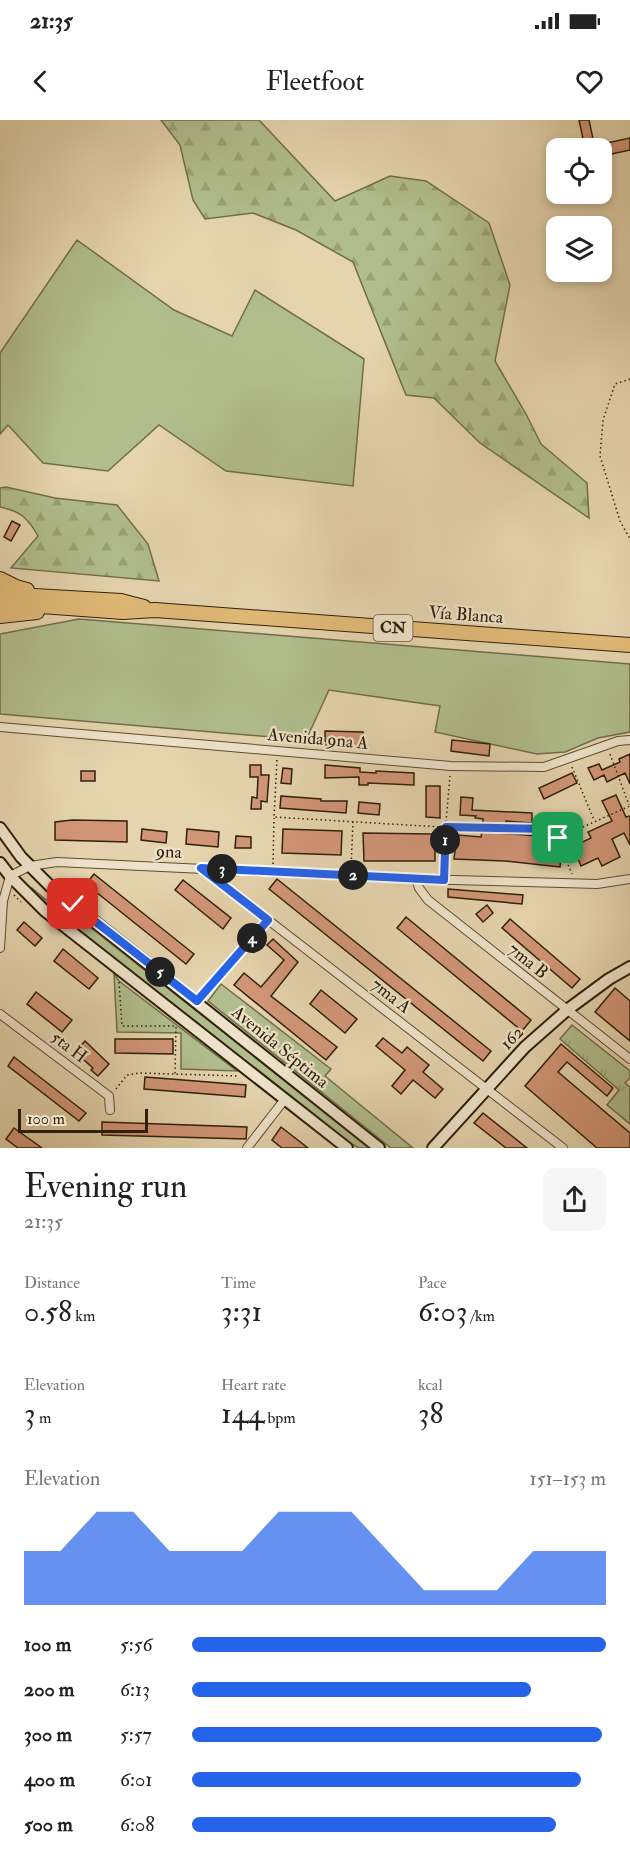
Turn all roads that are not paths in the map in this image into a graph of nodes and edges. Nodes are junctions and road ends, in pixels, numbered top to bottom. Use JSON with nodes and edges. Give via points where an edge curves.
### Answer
{"nodes":[{"id":1,"x":0,"y":579,"type":"edge"},
{"id":2,"x":0,"y":594,"type":"edge"},
{"id":3,"x":47,"y":595,"type":"junction"},
{"id":4,"x":0,"y":603,"type":"edge"},
{"id":5,"x":72,"y":608,"type":"junction"},
{"id":6,"x":155,"y":610,"type":"junction"},
{"id":7,"x":0,"y":616,"type":"edge"},
{"id":8,"x":630,"y":645,"type":"edge"},
{"id":9,"x":0,"y":727,"type":"edge"},
{"id":10,"x":630,"y":740,"type":"edge"},
{"id":11,"x":0,"y":828,"type":"edge"},
{"id":12,"x":540,"y":829,"type":"road end"},
{"id":13,"x":0,"y":863,"type":"edge"},
{"id":14,"x":30,"y":866,"type":"junction"},
{"id":15,"x":201,"y":868,"type":"junction"},
{"id":16,"x":10,"y":876,"type":"junction"},
{"id":17,"x":416,"y":879,"type":"junction"},
{"id":18,"x":630,"y":879,"type":"edge"},
{"id":19,"x":444,"y":880,"type":"junction"},
{"id":20,"x":268,"y":920,"type":"junction"},
{"id":21,"x":0,"y":948,"type":"edge"},
{"id":22,"x":630,"y":967,"type":"edge"},
{"id":23,"x":197,"y":1001,"type":"junction"},
{"id":24,"x":567,"y":1010,"type":"junction"},
{"id":25,"x":0,"y":1014,"type":"edge"},
{"id":26,"x":630,"y":1059,"type":"edge"},
{"id":27,"x":487,"y":1090,"type":"junction"},
{"id":28,"x":285,"y":1099,"type":"junction"},
{"id":29,"x":110,"y":1110,"type":"dead end"},
{"id":30,"x":247,"y":1148,"type":"edge"},
{"id":31,"x":347,"y":1148,"type":"edge"},
{"id":32,"x":379,"y":1148,"type":"edge"},
{"id":33,"x":432,"y":1148,"type":"edge"},
{"id":34,"x":563,"y":1148,"type":"edge"}],
"edges":[{"from":1,"to":3,"type":"highway"},
{"from":2,"to":3,"type":"highway","name":"Vía Blanca","number":"CN"},
{"from":3,"to":6,"type":"highway","name":"Vía Blanca","number":"CN","via":[[121,601]]},
{"from":4,"to":5,"type":"highway","name":"Vía Blanca","number":"CN"},
{"from":5,"to":6,"type":"highway","name":"Vía Blanca","number":"CN"},
{"from":5,"to":7,"type":"highway"},
{"from":6,"to":8,"type":"highway","name":"Vía Blanca","number":"CN"},
{"from":9,"to":10,"type":"street","name":"Avenida 9na A","via":[[451,766],[544,767]]},
{"from":11,"to":14,"type":"main road","name":"Avenida Séptima"},
{"from":12,"to":19,"type":"lane","via":[[446,827]]},
{"from":13,"to":16,"type":"main road","name":"Avenida Séptima"},
{"from":14,"to":15,"type":"street","name":"9na","via":[[57,862]]},
{"from":14,"to":16,"type":"street","name":"9na"},
{"from":14,"to":23,"type":"main road","name":"Avenida Séptima"},
{"from":15,"to":17,"type":"street","name":"9na"},
{"from":15,"to":20,"type":"street","name":"7ma A"},
{"from":16,"to":21,"type":"street","via":[[3,901]]},
{"from":16,"to":28,"type":"main road","name":"Avenida Séptima","via":[[45,911]]},
{"from":17,"to":19,"type":"street","name":"9na"},
{"from":17,"to":24,"type":"street","name":"7ma B","via":[[428,900]]},
{"from":18,"to":19,"type":"street","name":"9na","via":[[597,884]]},
{"from":20,"to":23,"type":"street"},
{"from":20,"to":27,"type":"street","name":"7ma A"},
{"from":22,"to":24,"type":"main road","name":"162"},
{"from":23,"to":32,"type":"main road","name":"Avenida Séptima"},
{"from":24,"to":26,"type":"street","name":"7ma B"},
{"from":24,"to":27,"type":"main road","name":"162","via":[[525,1047]]},
{"from":25,"to":29,"type":"street","name":"5ta H","via":[[109,1096]]},
{"from":27,"to":33,"type":"main road","name":"162"},
{"from":27,"to":34,"type":"street","name":"7ma A"},
{"from":28,"to":30,"type":"street"},
{"from":28,"to":31,"type":"main road","name":"Avenida Séptima"}]}
